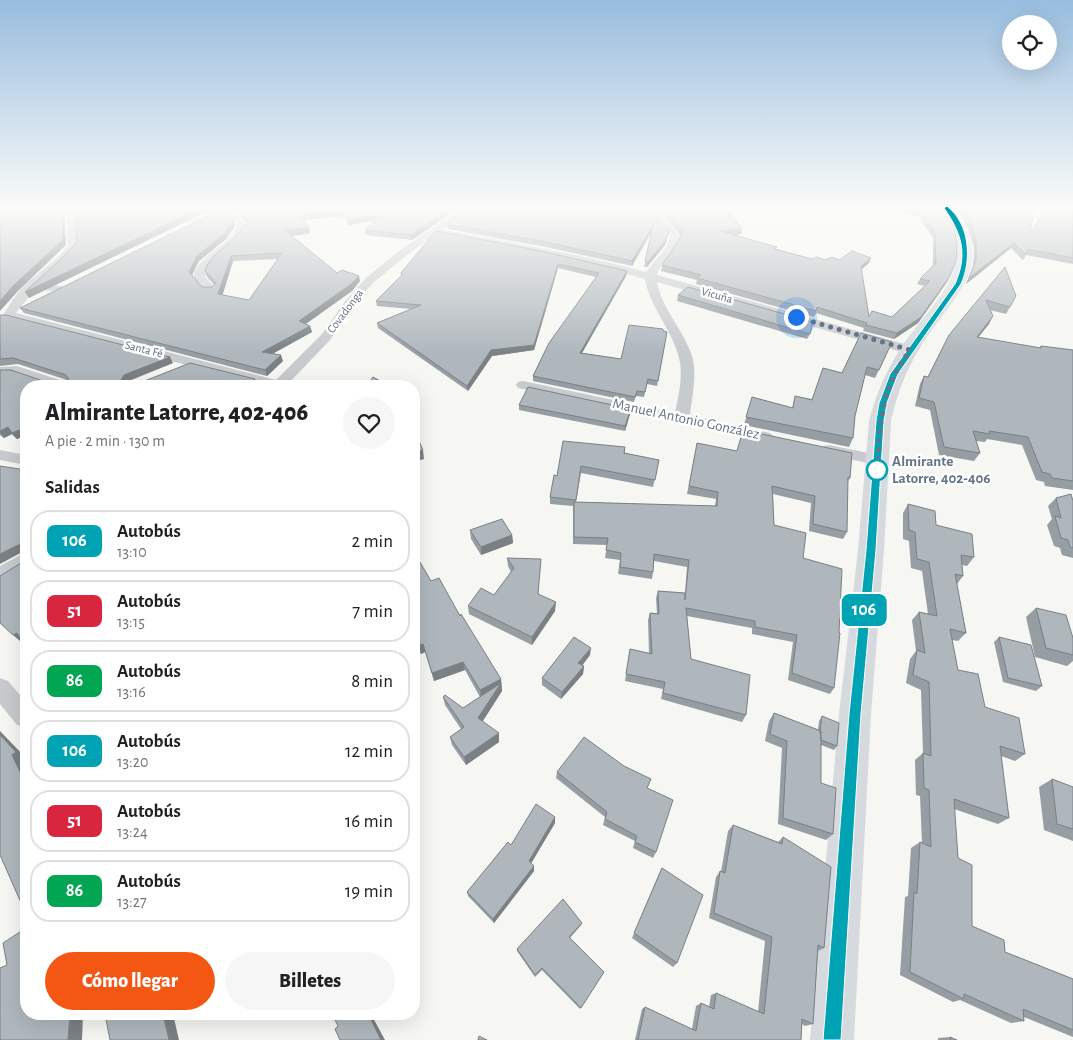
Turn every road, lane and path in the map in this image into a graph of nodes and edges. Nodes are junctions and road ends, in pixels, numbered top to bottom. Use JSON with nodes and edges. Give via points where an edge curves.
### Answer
{"nodes":[{"id":1,"x":64,"y":257,"type":"edge"},
{"id":2,"x":214,"y":257,"type":"edge"},
{"id":3,"x":401,"y":257,"type":"edge"},
{"id":4,"x":571,"y":257,"type":"edge"},
{"id":5,"x":662,"y":257,"type":"edge"},
{"id":6,"x":966,"y":257,"type":"edge"},
{"id":7,"x":651,"y":276,"type":"junction"},
{"id":8,"x":31,"y":285,"type":"junction"},
{"id":9,"x":210,"y":289,"type":"edge"},
{"id":10,"x":44,"y":298,"type":"edge"},
{"id":11,"x":26,"y":306,"type":"edge"},
{"id":12,"x":4,"y":317,"type":"edge"},
{"id":13,"x":910,"y":350,"type":"junction"},
{"id":14,"x":194,"y":362,"type":"junction"},
{"id":15,"x":0,"y":371,"type":"edge"},
{"id":16,"x":168,"y":372,"type":"edge"},
{"id":17,"x":46,"y":380,"type":"edge"},
{"id":18,"x":258,"y":380,"type":"edge"},
{"id":19,"x":285,"y":380,"type":"edge"},
{"id":20,"x":523,"y":385,"type":"dead end"},
{"id":21,"x":682,"y":418,"type":"junction"},
{"id":22,"x":775,"y":438,"type":"edge"},
{"id":23,"x":813,"y":446,"type":"edge"},
{"id":24,"x":0,"y":454,"type":"edge"},
{"id":25,"x":20,"y":459,"type":"edge"},
{"id":26,"x":878,"y":460,"type":"junction"},
{"id":27,"x":20,"y":563,"type":"edge"},
{"id":28,"x":0,"y":576,"type":"edge"},
{"id":29,"x":0,"y":688,"type":"edge"},
{"id":30,"x":20,"y":712,"type":"edge"},
{"id":31,"x":832,"y":1040,"type":"edge"}],
"edges":[{"from":1,"to":8,"type":"street"},
{"from":2,"to":9,"type":"street","via":[[200,270],[199,278]]},
{"from":3,"to":19,"type":"street","name":"Covadonga","via":[[370,280],[326,337]]},
{"from":4,"to":7,"type":"street","name":"Vicuña"},
{"from":5,"to":7,"type":"street","via":[[652,269]]},
{"from":6,"to":13,"type":"main road","via":[[958,284]]},
{"from":7,"to":13,"type":"street","name":"Vicuña"},
{"from":7,"to":21,"type":"street","via":[[655,299],[687,364]]},
{"from":8,"to":10,"type":"street","via":[[65,287]]},
{"from":8,"to":12,"type":"street"},
{"from":11,"to":12,"type":"street"},
{"from":12,"to":14,"type":"street","name":"Santa Fé"},
{"from":13,"to":26,"type":"main road","via":[[894,374],[883,403]]},
{"from":14,"to":16,"type":"street"},
{"from":14,"to":18,"type":"street","name":"Santa Fé"},
{"from":15,"to":17,"type":"street","via":[[17,370]]},
{"from":20,"to":21,"type":"street","name":"Manuel Antonio González"},
{"from":21,"to":22,"type":"street","name":"Manuel Antonio González"},
{"from":23,"to":26,"type":"street"},
{"from":24,"to":25,"type":"street"},
{"from":26,"to":31,"type":"main road","via":[[856,694]]},
{"from":27,"to":28,"type":"street"},
{"from":29,"to":30,"type":"street"}]}
